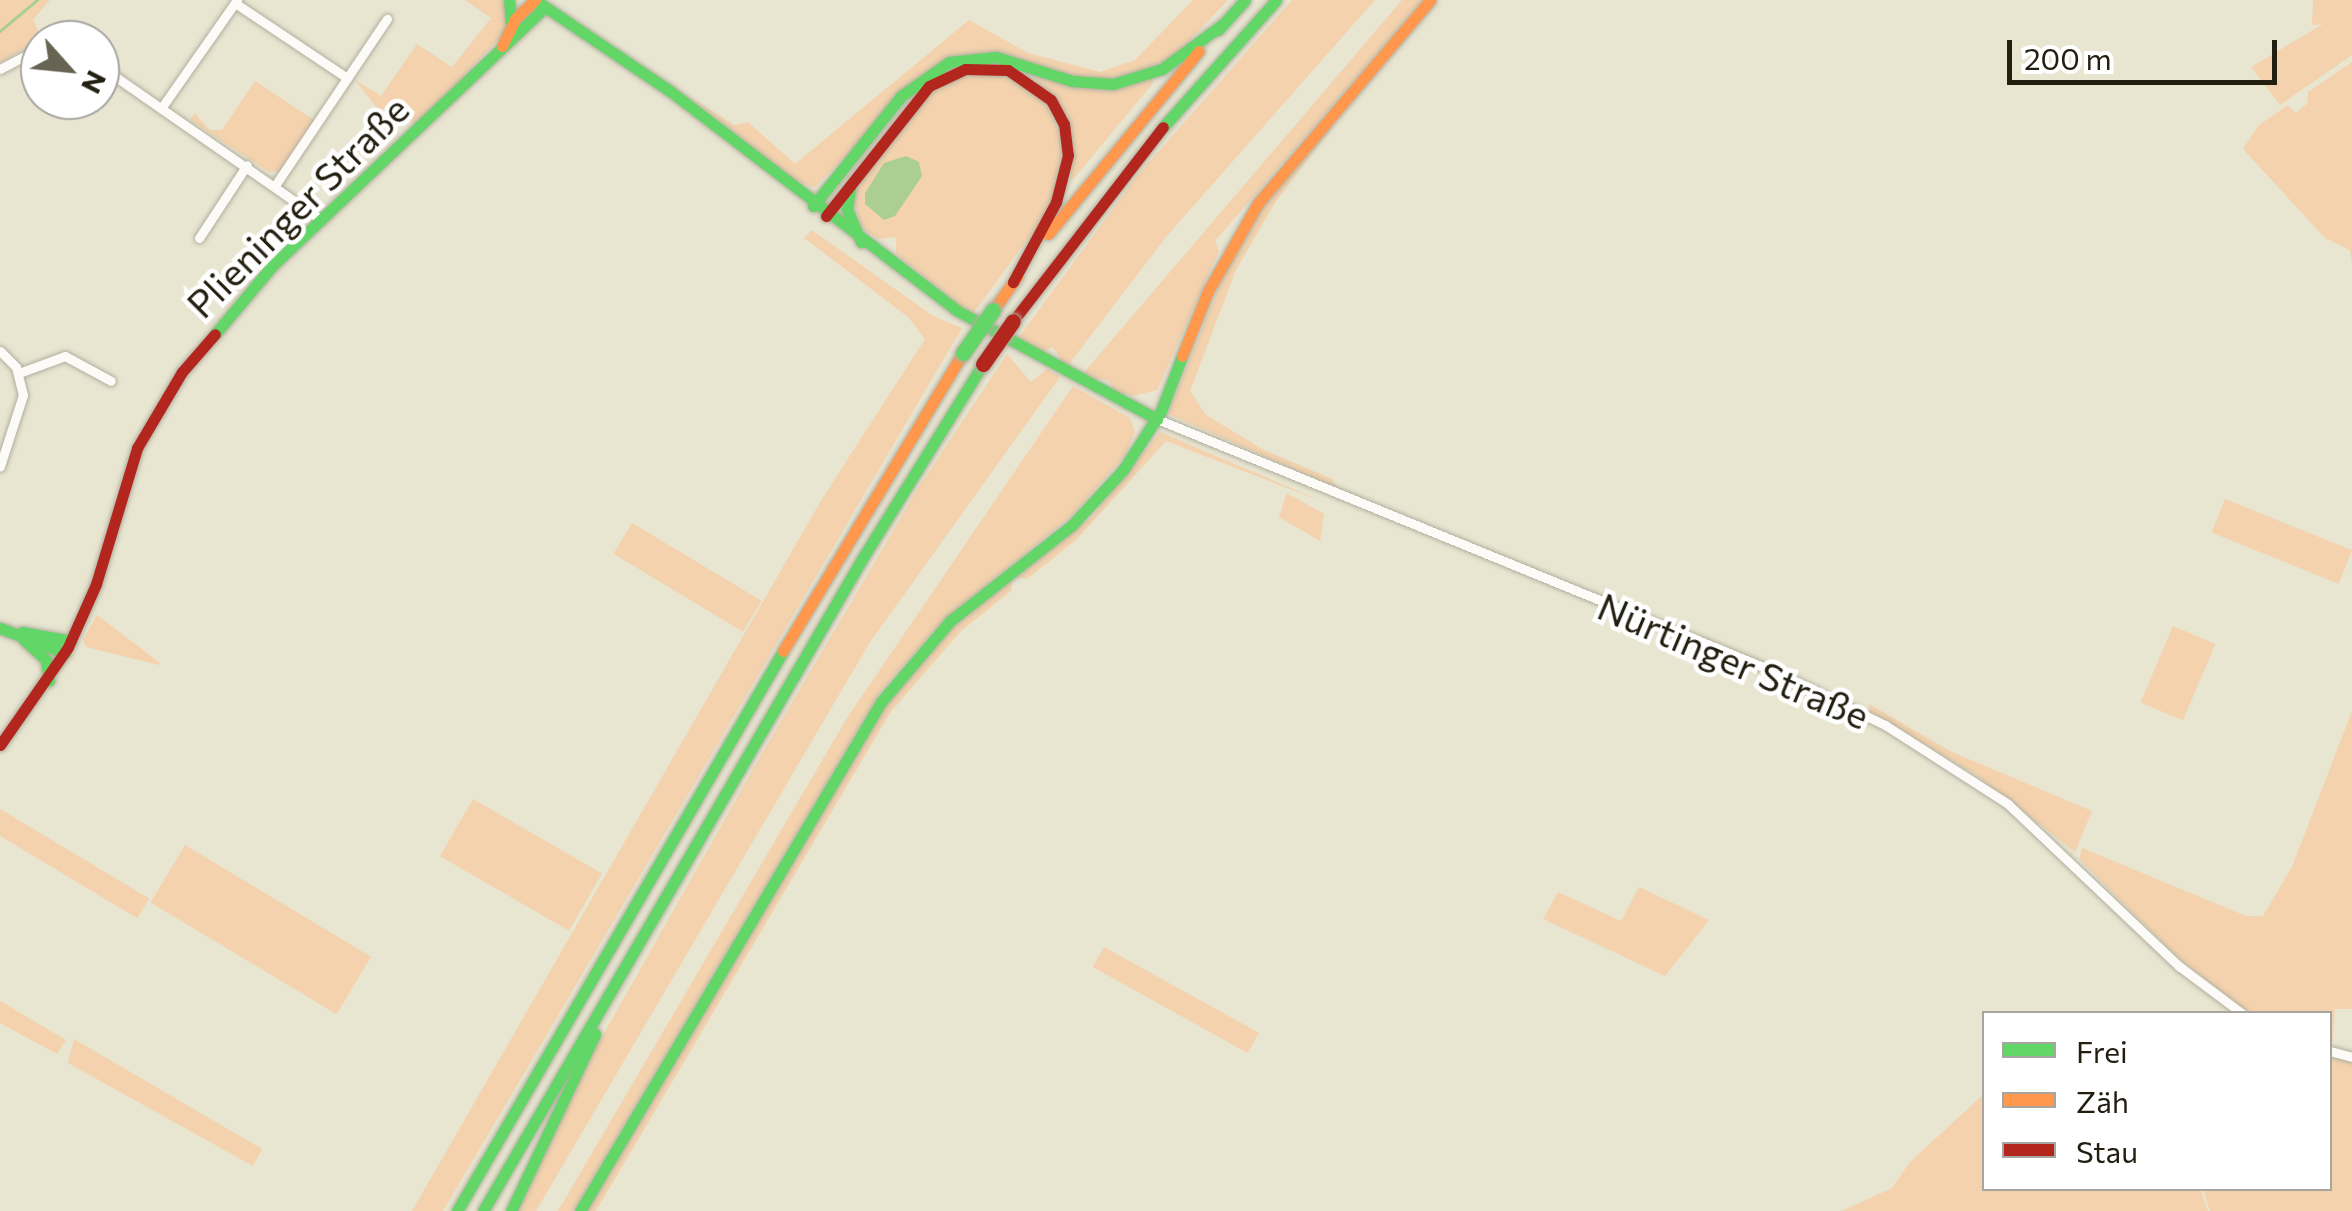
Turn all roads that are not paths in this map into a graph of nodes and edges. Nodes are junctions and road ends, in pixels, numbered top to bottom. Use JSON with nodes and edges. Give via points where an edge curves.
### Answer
{"nodes":[{"id":1,"x":509,"y":0,"type":"edge"},
{"id":2,"x":1246,"y":0,"type":"edge"},
{"id":3,"x":1276,"y":0,"type":"edge"},
{"id":4,"x":1430,"y":0,"type":"edge"},
{"id":5,"x":236,"y":2,"type":"edge"},
{"id":6,"x":538,"y":2,"type":"edge"},
{"id":7,"x":387,"y":18,"type":"dead end"},
{"id":8,"x":1223,"y":24,"type":"junction"},
{"id":9,"x":510,"y":26,"type":"junction"},
{"id":10,"x":502,"y":46,"type":"junction"},
{"id":11,"x":347,"y":78,"type":"junction"},
{"id":12,"x":120,"y":79,"type":"edge"},
{"id":13,"x":162,"y":107,"type":"junction"},
{"id":14,"x":247,"y":165,"type":"junction"},
{"id":15,"x":853,"y":180,"type":"junction"},
{"id":16,"x":276,"y":184,"type":"junction"},
{"id":17,"x":820,"y":211,"type":"junction"},
{"id":18,"x":320,"y":219,"type":"junction"},
{"id":19,"x":199,"y":238,"type":"dead end"},
{"id":20,"x":861,"y":242,"type":"junction"},
{"id":21,"x":1013,"y":282,"type":"junction"},
{"id":22,"x":0,"y":351,"type":"edge"},
{"id":23,"x":19,"y":373,"type":"junction"},
{"id":24,"x":111,"y":381,"type":"dead end"},
{"id":25,"x":1156,"y":419,"type":"junction"},
{"id":26,"x":0,"y":466,"type":"edge"},
{"id":27,"x":6,"y":630,"type":"edge"},
{"id":28,"x":68,"y":647,"type":"junction"},
{"id":29,"x":49,"y":682,"type":"junction"},
{"id":30,"x":0,"y":745,"type":"edge"},
{"id":31,"x":615,"y":984,"type":"junction"},
{"id":32,"x":2239,"y":1011,"type":"edge"},
{"id":33,"x":458,"y":1211,"type":"edge"},
{"id":34,"x":483,"y":1211,"type":"edge"},
{"id":35,"x":510,"y":1211,"type":"edge"},
{"id":36,"x":580,"y":1211,"type":"edge"}],
"edges":[{"from":1,"to":9,"type":"main road"},
{"from":2,"to":8,"type":"main road"},
{"from":3,"to":31,"type":"main road","bridge":true,"via":[[1151,140],[983,364]]},
{"from":4,"to":25,"type":"main road","via":[[1258,203],[1208,291]]},
{"from":5,"to":11,"type":"street"},
{"from":5,"to":13,"type":"street"},
{"from":6,"to":9,"type":"main road","name":"Plieninger Straße"},
{"from":6,"to":10,"type":"main road","name":"Plieninger Straße"},
{"from":6,"to":17,"type":"main road","via":[[670,91]]},
{"from":7,"to":11,"type":"street"},
{"from":8,"to":17,"type":"main road","via":[[1166,67],[1118,84],[1072,81],[996,57],[948,62],[901,96]]},
{"from":8,"to":21,"type":"main road"},
{"from":9,"to":10,"type":"main road","name":"Plieninger Straße"},
{"from":10,"to":18,"type":"main road","name":"Plieninger Straße"},
{"from":11,"to":16,"type":"street"},
{"from":12,"to":13,"type":"street"},
{"from":13,"to":14,"type":"street"},
{"from":14,"to":16,"type":"street"},
{"from":14,"to":19,"type":"street"},
{"from":15,"to":17,"type":"main road"},
{"from":15,"to":20,"type":"main road","via":[[847,210]]},
{"from":15,"to":21,"type":"main road","via":[[910,104],[942,78],[984,67],[1032,82],[1062,120],[1068,160],[1053,208]]},
{"from":16,"to":18,"type":"street"},
{"from":17,"to":20,"type":"main road"},
{"from":18,"to":28,"type":"main road","name":"Plieninger Straße","via":[[232,309],[152,417]]},
{"from":20,"to":25,"type":"main road","via":[[998,336]]},
{"from":21,"to":33,"type":"main road","bridge":true,"via":[[848,538]]},
{"from":22,"to":23,"type":"street"},
{"from":23,"to":24,"type":"street","via":[[65,356]]},
{"from":23,"to":26,"type":"street","via":[[22,402]]},
{"from":25,"to":32,"type":"street","name":"Nürtinger Straße","via":[[1760,666],[1885,725],[2008,804],[2179,966]]},
{"from":25,"to":36,"type":"main road","via":[[1097,502],[950,621],[888,691]]},
{"from":27,"to":28,"type":"main road"},
{"from":27,"to":29,"type":"main road","via":[[42,655]]},
{"from":28,"to":29,"type":"main road","name":"Plieninger Straße"},
{"from":29,"to":30,"type":"main road","name":"Plieninger Straße"},
{"from":31,"to":34,"type":"main road"},
{"from":31,"to":35,"type":"main road"}]}
